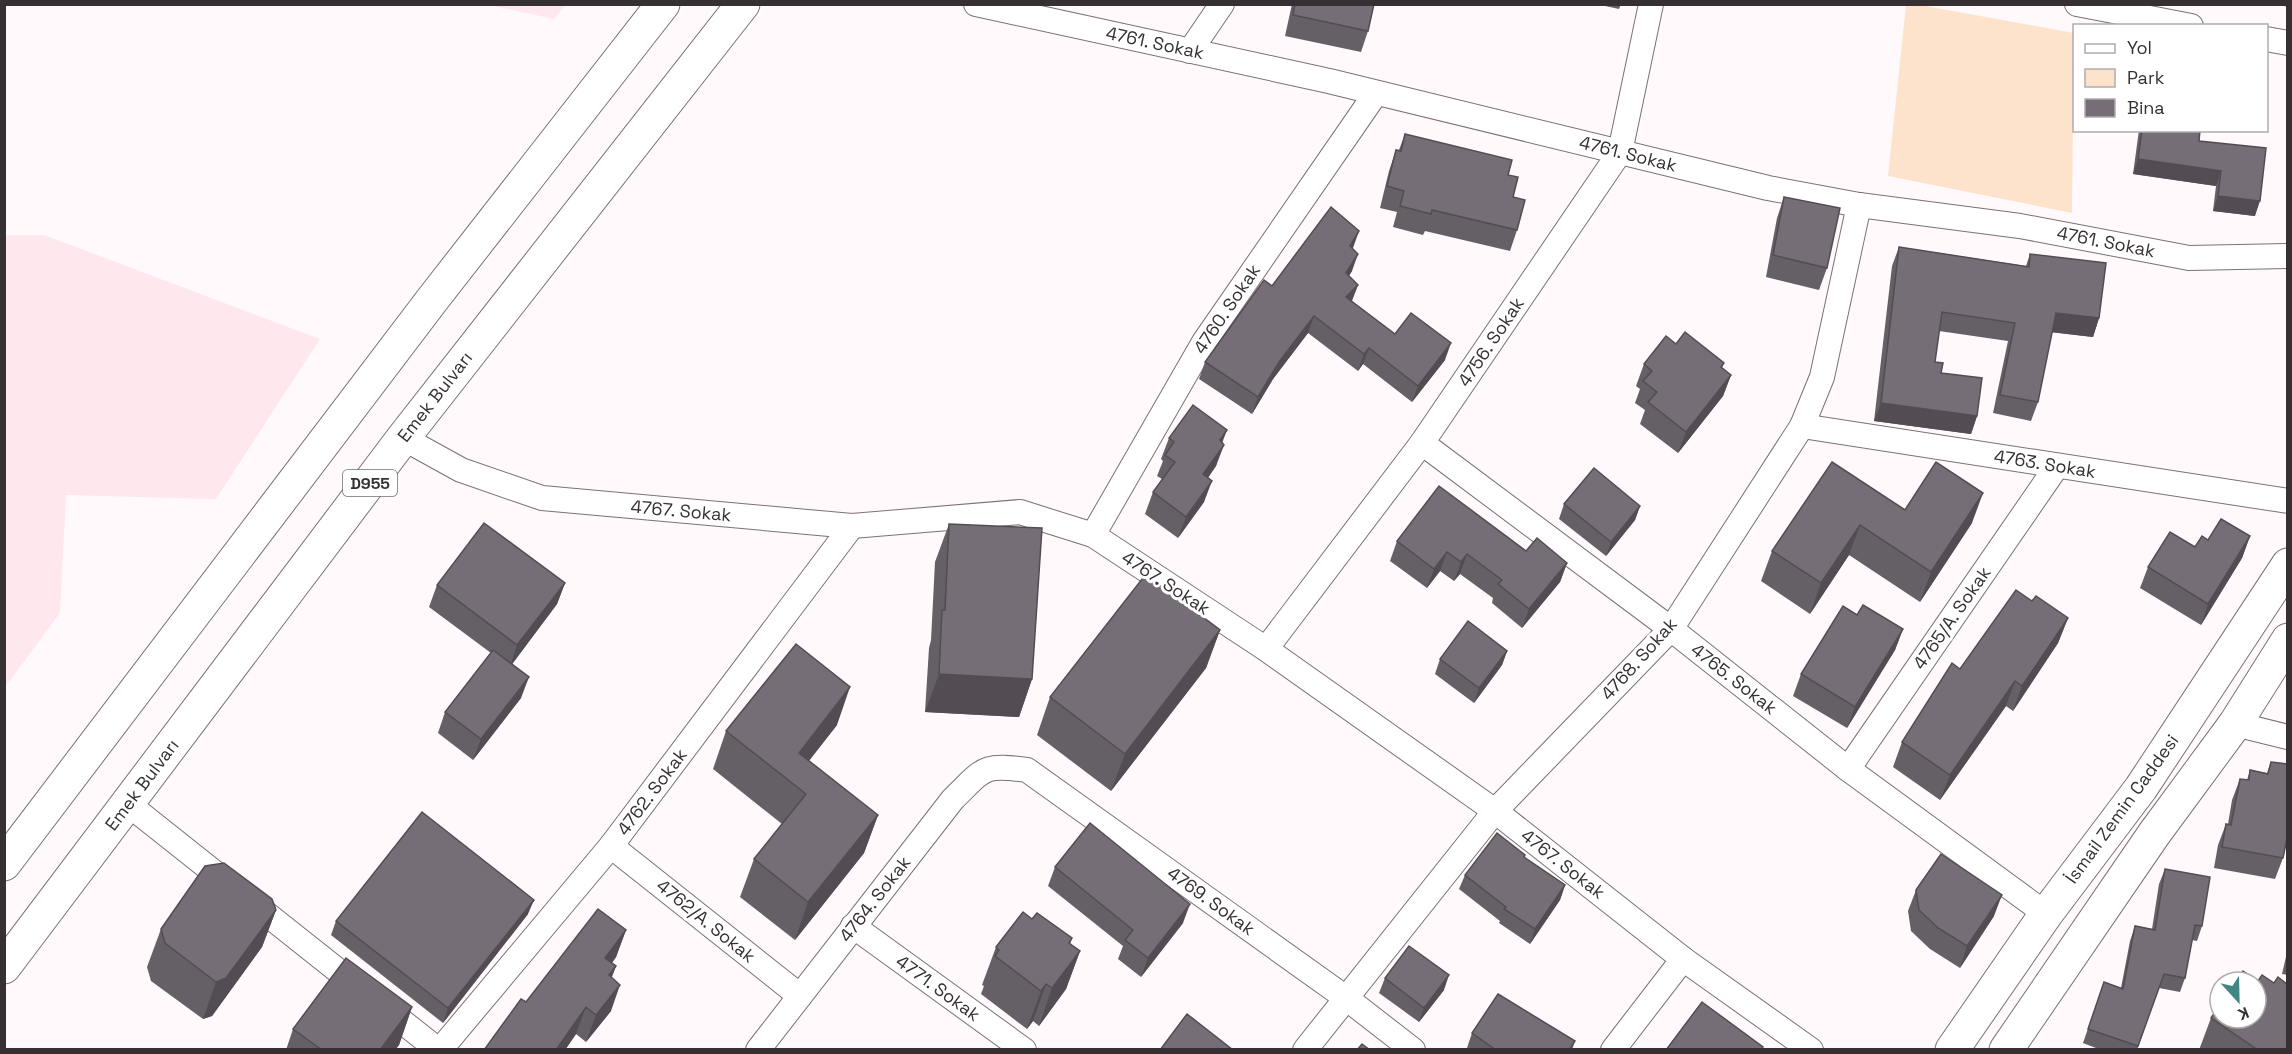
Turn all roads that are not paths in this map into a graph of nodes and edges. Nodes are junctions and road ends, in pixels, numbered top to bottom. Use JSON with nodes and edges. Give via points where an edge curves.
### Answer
{"nodes":[{"id":1,"x":663,"y":4,"type":"edge"},
{"id":2,"x":743,"y":4,"type":"edge"},
{"id":3,"x":976,"y":4,"type":"edge"},
{"id":4,"x":1222,"y":4,"type":"edge"},
{"id":5,"x":1651,"y":4,"type":"edge"},
{"id":6,"x":2077,"y":4,"type":"edge"},
{"id":7,"x":2181,"y":24,"type":"edge"},
{"id":8,"x":2268,"y":39,"type":"edge"},
{"id":9,"x":2288,"y":43,"type":"edge"},
{"id":10,"x":1190,"y":51,"type":"junction"},
{"id":11,"x":1376,"y":93,"type":"junction"},
{"id":12,"x":1620,"y":152,"type":"junction"},
{"id":13,"x":1859,"y":205,"type":"junction"},
{"id":14,"x":2288,"y":256,"type":"edge"},
{"id":15,"x":1802,"y":426,"type":"junction"},
{"id":16,"x":404,"y":438,"type":"junction"},
{"id":17,"x":1422,"y":443,"type":"junction"},
{"id":18,"x":2056,"y":466,"type":"junction"},
{"id":19,"x":2288,"y":501,"type":"edge"},
{"id":20,"x":852,"y":526,"type":"junction"},
{"id":21,"x":1093,"y":534,"type":"junction"},
{"id":22,"x":2288,"y":565,"type":"edge"},
{"id":23,"x":1671,"y":628,"type":"junction"},
{"id":24,"x":2288,"y":640,"type":"edge"},
{"id":25,"x":1266,"y":649,"type":"junction"},
{"id":26,"x":2235,"y":724,"type":"junction"},
{"id":27,"x":2288,"y":737,"type":"edge"},
{"id":28,"x":1003,"y":767,"type":"joint"},
{"id":29,"x":1848,"y":769,"type":"junction"},
{"id":30,"x":128,"y":804,"type":"junction"},
{"id":31,"x":1495,"y":811,"type":"junction"},
{"id":32,"x":611,"y":846,"type":"junction"},
{"id":33,"x":4,"y":864,"type":"edge"},
{"id":34,"x":2046,"y":914,"type":"junction"},
{"id":35,"x":853,"y":926,"type":"junction"},
{"id":36,"x":1683,"y":959,"type":"junction"},
{"id":37,"x":4,"y":967,"type":"edge"},
{"id":38,"x":800,"y":996,"type":"junction"},
{"id":39,"x":1346,"y":998,"type":"junction"},
{"id":40,"x":439,"y":1050,"type":"edge"},
{"id":41,"x":758,"y":1050,"type":"edge"},
{"id":42,"x":1023,"y":1050,"type":"edge"},
{"id":43,"x":1305,"y":1050,"type":"edge"},
{"id":44,"x":1413,"y":1050,"type":"edge"},
{"id":45,"x":1613,"y":1050,"type":"edge"},
{"id":46,"x":1810,"y":1050,"type":"edge"},
{"id":47,"x":1952,"y":1050,"type":"edge"},
{"id":48,"x":2006,"y":1050,"type":"edge"}],
"edges":[{"from":1,"to":33,"type":"main road","via":[[432,300]]},
{"from":2,"to":16,"type":"main road","name":"Emek Bulvarı","number":"D955"},
{"from":3,"to":10,"type":"street","name":"4761. Sokak"},
{"from":4,"to":10,"type":"street"},
{"from":5,"to":12,"type":"street","name":"4756. Sokak"},
{"from":6,"to":7,"type":"street"},
{"from":8,"to":9,"type":"street"},
{"from":10,"to":11,"type":"street","name":"4761. Sokak"},
{"from":11,"to":12,"type":"street","name":"4761. Sokak"},
{"from":11,"to":21,"type":"street","name":"4760. Sokak","via":[[1204,342]]},
{"from":12,"to":13,"type":"street","name":"4761. Sokak","via":[[1768,188]]},
{"from":12,"to":17,"type":"street","name":"4756. Sokak"},
{"from":13,"to":14,"type":"street","name":"4761. Sokak","via":[[2020,226],[2189,258]]},
{"from":13,"to":15,"type":"street","name":"4768. Sokak","via":[[1822,377]]},
{"from":15,"to":18,"type":"street","name":"4763. Sokak"},
{"from":15,"to":23,"type":"street","name":"4768. Sokak"},
{"from":16,"to":20,"type":"street","name":"4767. Sokak","via":[[461,470],[542,498]]},
{"from":16,"to":30,"type":"main road","name":"Emek Bulvarı","number":"D955"},
{"from":17,"to":23,"type":"street","name":"4765. Sokak"},
{"from":17,"to":25,"type":"street","name":"4756. Sokak"},
{"from":18,"to":19,"type":"street","name":"4763. Sokak"},
{"from":18,"to":29,"type":"street","name":"4765/A. Sokak"},
{"from":20,"to":21,"type":"street","name":"4767. Sokak","via":[[1020,512]]},
{"from":20,"to":32,"type":"street","name":"4762. Sokak"},
{"from":21,"to":25,"type":"street","name":"4767. Sokak"},
{"from":22,"to":34,"type":"main road","name":"İsmail Zemin Caddesi","via":[[2141,788]]},
{"from":23,"to":29,"type":"street","name":"4765. Sokak"},
{"from":23,"to":31,"type":"street","name":"4768. Sokak"},
{"from":24,"to":26,"type":"main road"},
{"from":25,"to":31,"type":"street","name":"4767. Sokak"},
{"from":26,"to":27,"type":"street"},
{"from":26,"to":48,"type":"main road","via":[[2154,834]]},
{"from":28,"to":35,"type":"street","name":"4764. Sokak","via":[[985,768],[953,798]]},
{"from":28,"to":39,"type":"street","name":"4769. Sokak","via":[[1028,770]]},
{"from":29,"to":34,"type":"street","name":"4765. Sokak"},
{"from":30,"to":37,"type":"main road","name":"Emek Bulvarı","number":"D955"},
{"from":30,"to":40,"type":"street"},
{"from":31,"to":36,"type":"street","name":"4767. Sokak"},
{"from":31,"to":39,"type":"street","name":"4768. Sokak"},
{"from":32,"to":38,"type":"street","name":"4762/A. Sokak"},
{"from":32,"to":40,"type":"street","name":"4762. Sokak"},
{"from":34,"to":47,"type":"main road","name":"İsmail Zemin Caddesi"},
{"from":35,"to":38,"type":"street","name":"4764. Sokak"},
{"from":35,"to":42,"type":"street","name":"4771. Sokak"},
{"from":36,"to":45,"type":"street"},
{"from":36,"to":46,"type":"street","name":"4767. Sokak"},
{"from":38,"to":41,"type":"street","name":"4764. Sokak"},
{"from":39,"to":43,"type":"street","name":"4768. Sokak"},
{"from":39,"to":44,"type":"street","name":"4769. Sokak"}]}
